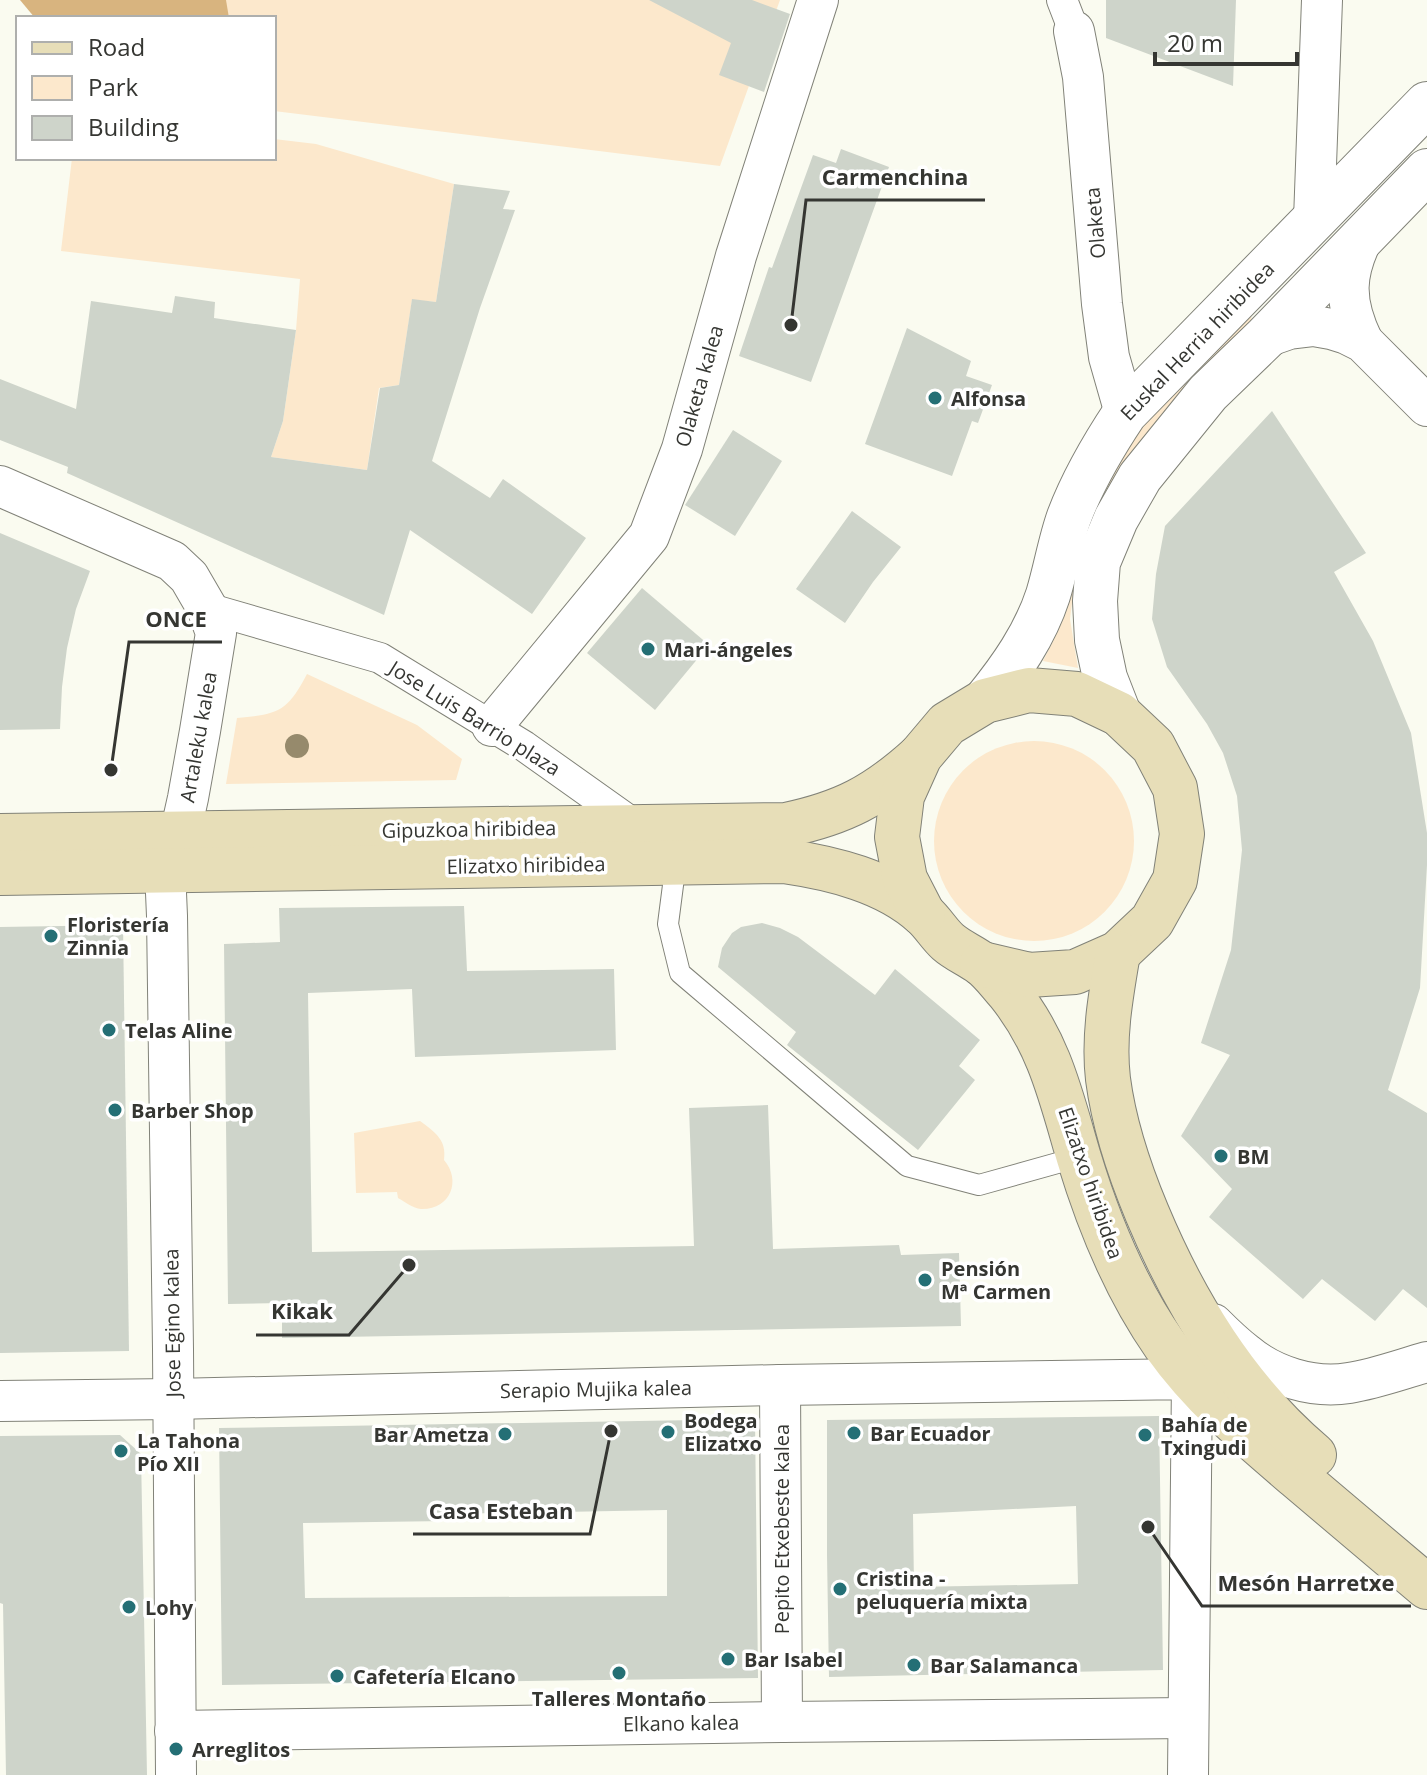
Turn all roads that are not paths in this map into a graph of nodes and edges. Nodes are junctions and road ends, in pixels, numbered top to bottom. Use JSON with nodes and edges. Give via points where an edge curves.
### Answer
{"nodes":[{"id":1,"x":818,"y":0,"type":"edge"},
{"id":2,"x":1322,"y":0,"type":"edge"},
{"id":3,"x":1070,"y":10,"type":"edge"},
{"id":4,"x":1427,"y":104,"type":"edge"},
{"id":5,"x":1427,"y":171,"type":"edge"},
{"id":6,"x":1314,"y":220,"type":"junction"},
{"id":7,"x":1365,"y":233,"type":"junction"},
{"id":8,"x":1266,"y":337,"type":"junction"},
{"id":9,"x":1363,"y":342,"type":"junction"},
{"id":10,"x":1427,"y":406,"type":"edge"},
{"id":11,"x":1125,"y":413,"type":"junction"},
{"id":12,"x":0,"y":486,"type":"edge"},
{"id":13,"x":207,"y":608,"type":"junction"},
{"id":14,"x":985,"y":701,"type":"junction"},
{"id":15,"x":1119,"y":714,"type":"junction"},
{"id":16,"x":492,"y":726,"type":"junction"},
{"id":17,"x":920,"y":756,"type":"junction"},
{"id":18,"x":638,"y":827,"type":"junction"},
{"id":19,"x":0,"y":836,"type":"edge"},
{"id":20,"x":172,"y":852,"type":"junction"},
{"id":21,"x":676,"y":862,"type":"junction"},
{"id":22,"x":0,"y":873,"type":"edge"},
{"id":23,"x":923,"y":914,"type":"junction"},
{"id":24,"x":1118,"y":953,"type":"junction"},
{"id":25,"x":982,"y":964,"type":"junction"},
{"id":26,"x":1079,"y":1157,"type":"junction"},
{"id":27,"x":1191,"y":1305,"type":"junction"},
{"id":28,"x":1427,"y":1362,"type":"edge"},
{"id":29,"x":1192,"y":1379,"type":"junction"},
{"id":30,"x":780,"y":1385,"type":"junction"},
{"id":31,"x":173,"y":1399,"type":"junction"},
{"id":32,"x":0,"y":1401,"type":"edge"},
{"id":33,"x":1427,"y":1548,"type":"edge"},
{"id":34,"x":1427,"y":1587,"type":"edge"},
{"id":35,"x":1187,"y":1718,"type":"junction"},
{"id":36,"x":782,"y":1722,"type":"junction"},
{"id":37,"x":175,"y":1731,"type":"junction"},
{"id":38,"x":176,"y":1775,"type":"edge"},
{"id":39,"x":1188,"y":1775,"type":"edge"}],
"edges":[{"from":1,"to":16,"type":"street","name":"Olaketa kalea","via":[[736,256],[682,449],[649,536]]},
{"from":2,"to":6,"type":"street"},
{"from":3,"to":11,"type":"street","name":"Olaketa","via":[[1083,77],[1107,344]]},
{"from":4,"to":6,"type":"street","name":"Euskal Herria hiribidea"},
{"from":5,"to":7,"type":"street"},
{"from":6,"to":11,"type":"street","name":"Euskal Herria hiribidea"},
{"from":7,"to":8,"type":"street"},
{"from":7,"to":9,"type":"street","via":[[1349,269],[1348,288]]},
{"from":8,"to":9,"type":"street","via":[[1314,326]]},
{"from":8,"to":15,"type":"street","via":[[1208,393],[1140,477],[1098,562],[1097,640]]},
{"from":9,"to":10,"type":"street"},
{"from":11,"to":14,"type":"street","name":"Euskal Herria hiribidea","via":[[1069,518],[1032,635]]},
{"from":12,"to":13,"type":"street","name":"Artaleku kalea","via":[[172,561],[189,577]]},
{"from":13,"to":16,"type":"street","name":"Jose Luis Barrio plaza","via":[[380,658]]},
{"from":13,"to":20,"type":"street","name":"Artaleku kalea","via":[[216,633]]},
{"from":14,"to":15,"type":"main road","name":"Elizatxo hiribidea","via":[[1029,690],[1077,694]]},
{"from":14,"to":17,"type":"main road","name":"Elizatxo hiribidea","via":[[947,724]]},
{"from":15,"to":24,"type":"main road","name":"Elizatxo hiribidea","via":[[1153,746],[1175,788],[1182,834],[1175,880],[1152,921]]},
{"from":16,"to":18,"type":"street","name":"Jose Luis Barrio plaza"},
{"from":17,"to":18,"type":"main road","name":"Gipuzkoa hiribidea","via":[[877,792],[820,818],[786,825]]},
{"from":17,"to":23,"type":"main road","name":"Elizatxo hiribidea","via":[[902,796],[897,837],[905,879]]},
{"from":18,"to":20,"type":"main road","name":"Gipuzkoa hiribidea"},
{"from":19,"to":20,"type":"main road","name":"Gipuzkoa hiribidea"},
{"from":20,"to":21,"type":"main road","name":"Elizatxo hiribidea"},
{"from":20,"to":22,"type":"main road","name":"Gipuzkoa hiribidea"},
{"from":20,"to":31,"type":"street","name":"Jose Egino kalea","via":[[167,916]]},
{"from":21,"to":23,"type":"main road","name":"Elizatxo hiribidea","via":[[821,866],[857,877]]},
{"from":21,"to":26,"type":"lane","via":[[668,924],[680,973],[907,1166],[979,1185]]},
{"from":23,"to":25,"type":"main road","name":"Elizatxo hiribidea","via":[[949,943]]},
{"from":24,"to":25,"type":"main road","name":"Elizatxo hiribidea","via":[[1075,972],[1029,975]]},
{"from":24,"to":27,"type":"main road","name":"Elizatxo hiribidea","via":[[1106,1045],[1114,1114],[1134,1180]]},
{"from":25,"to":26,"type":"main road","name":"Elizatxo hiribidea","via":[[1032,1027],[1050,1062]]},
{"from":26,"to":29,"type":"main road","name":"Elizatxo hiribidea","via":[[1123,1274]]},
{"from":27,"to":28,"type":"street","via":[[1246,1355],[1276,1373],[1309,1382],[1350,1383]]},
{"from":27,"to":33,"type":"main road","name":"Elizatxo hiribidea","via":[[1272,1416]]},
{"from":29,"to":30,"type":"street","name":"Serapio Mujika kalea"},
{"from":29,"to":34,"type":"main road","name":"Elizatxo hiribidea","via":[[1250,1438]]},
{"from":29,"to":35,"type":"street"},
{"from":30,"to":31,"type":"street","name":"Serapio Mujika kalea"},
{"from":30,"to":36,"type":"street","name":"Pepito Etxebeste kalea"},
{"from":31,"to":32,"type":"street","name":"Serapio Mujika kalea"},
{"from":31,"to":37,"type":"street","name":"Jose Egino kalea"},
{"from":35,"to":36,"type":"street","name":"Elkano kalea"},
{"from":35,"to":39,"type":"street"},
{"from":36,"to":37,"type":"street","name":"Elkano kalea"},
{"from":37,"to":38,"type":"street","name":"Jose Egino kalea"}]}
